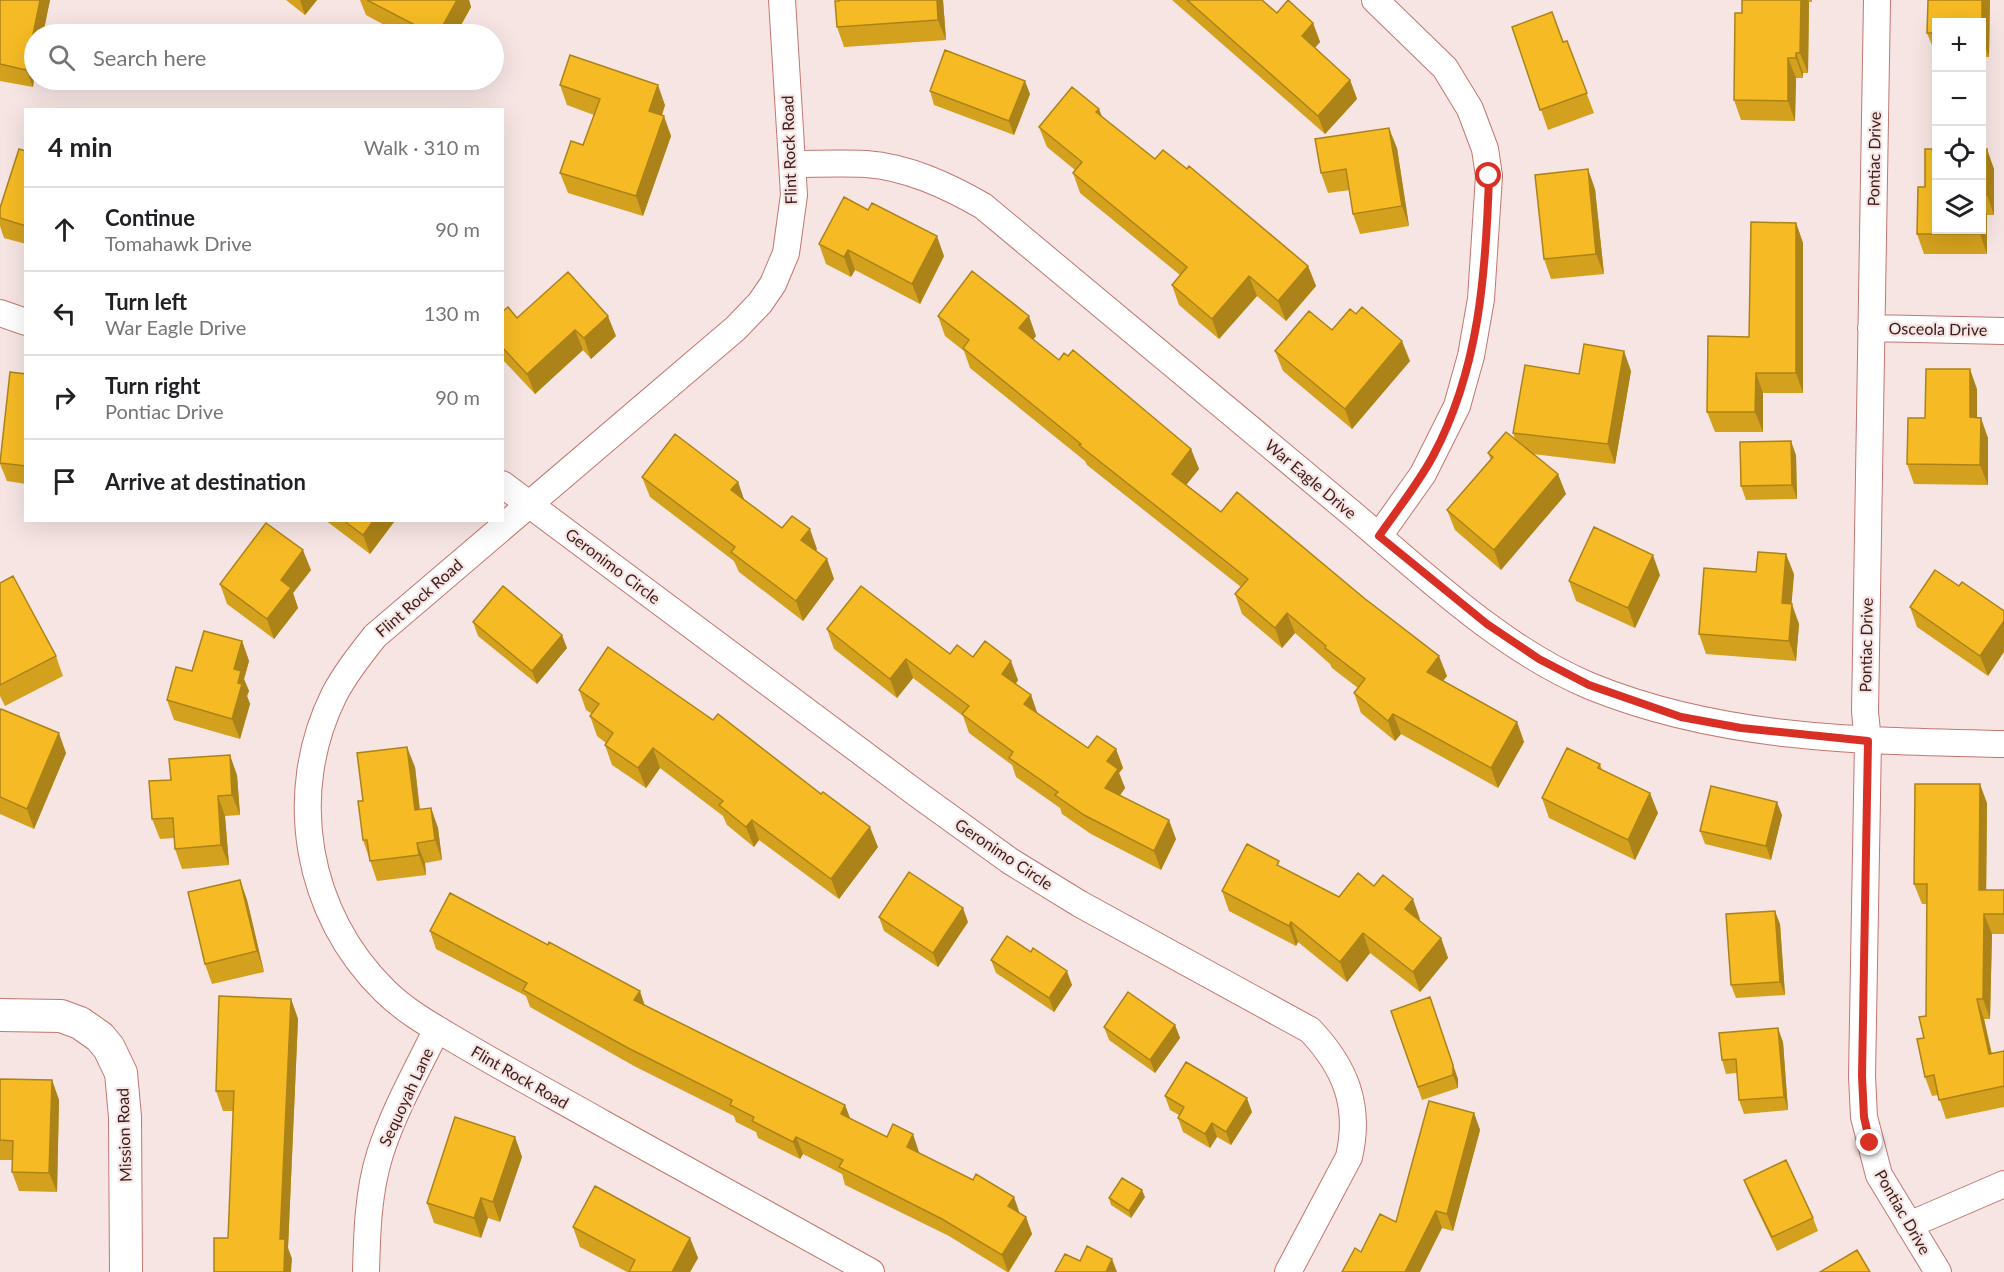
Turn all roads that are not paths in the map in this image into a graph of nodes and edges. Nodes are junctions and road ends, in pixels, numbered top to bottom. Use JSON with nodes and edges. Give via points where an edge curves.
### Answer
{"nodes":[{"id":1,"x":782,"y":0,"type":"edge"},
{"id":2,"x":1375,"y":0,"type":"edge"},
{"id":3,"x":1877,"y":0,"type":"edge"},
{"id":4,"x":792,"y":164,"type":"junction"},
{"id":5,"x":0,"y":313,"type":"edge"},
{"id":6,"x":24,"y":321,"type":"edge"},
{"id":7,"x":1871,"y":328,"type":"junction"},
{"id":8,"x":2004,"y":331,"type":"edge"},
{"id":9,"x":504,"y":485,"type":"edge"},
{"id":10,"x":529,"y":503,"type":"junction"},
{"id":11,"x":1379,"y":536,"type":"junction"},
{"id":12,"x":1868,"y":741,"type":"junction"},
{"id":13,"x":2004,"y":744,"type":"edge"},
{"id":14,"x":0,"y":1016,"type":"edge"},
{"id":15,"x":437,"y":1029,"type":"junction"},
{"id":16,"x":2004,"y":1184,"type":"edge"},
{"id":17,"x":1909,"y":1224,"type":"junction"},
{"id":18,"x":126,"y":1272,"type":"edge"},
{"id":19,"x":366,"y":1272,"type":"edge"},
{"id":20,"x":871,"y":1272,"type":"edge"},
{"id":21,"x":1288,"y":1272,"type":"edge"},
{"id":22,"x":1938,"y":1272,"type":"edge"}],
"edges":[{"from":1,"to":4,"type":"street","name":"Flint Rock Road"},
{"from":2,"to":11,"type":"street","via":[[1445,68],[1470,109],[1485,149],[1489,176],[1481,299],[1457,406],[1423,474]]},
{"from":3,"to":7,"type":"street","name":"Pontiac Drive"},
{"from":4,"to":10,"type":"street","name":"Flint Rock Road","via":[[794,195],[786,254],[760,303],[736,328]]},
{"from":4,"to":11,"type":"street","name":"War Eagle Drive","via":[[868,164],[946,186],[983,206]]},
{"from":5,"to":6,"type":"street"},
{"from":7,"to":8,"type":"street","name":"Osceola Drive"},
{"from":7,"to":12,"type":"street","name":"Pontiac Drive","via":[[1865,712]]},
{"from":9,"to":10,"type":"street","name":"Geronimo Circle"},
{"from":10,"to":15,"type":"street","name":"Flint Rock Road","via":[[375,636],[334,695],[313,753],[308,828],[320,891],[354,957],[386,992]]},
{"from":10,"to":21,"type":"street","name":"Geronimo Circle","via":[[1010,861],[1080,904],[1310,1030],[1342,1070],[1353,1115],[1353,1141],[1349,1157]]},
{"from":11,"to":12,"type":"street","name":"War Eagle Drive","via":[[1487,624],[1539,659],[1589,685],[1681,717],[1741,728]]},
{"from":12,"to":13,"type":"street","name":"War Eagle Drive"},
{"from":12,"to":17,"type":"street","name":"Pontiac Drive","via":[[1864,1117],[1880,1175]]},
{"from":14,"to":18,"type":"street","name":"Mission Road","via":[[61,1016],[80,1023],[109,1048],[121,1073],[125,1117]]},
{"from":15,"to":19,"type":"street","name":"Sequoyah Lane","via":[[379,1156],[370,1203]]},
{"from":15,"to":20,"type":"street","name":"Flint Rock Road"},
{"from":16,"to":17,"type":"street"},
{"from":17,"to":22,"type":"street","name":"Pontiac Drive"}]}
